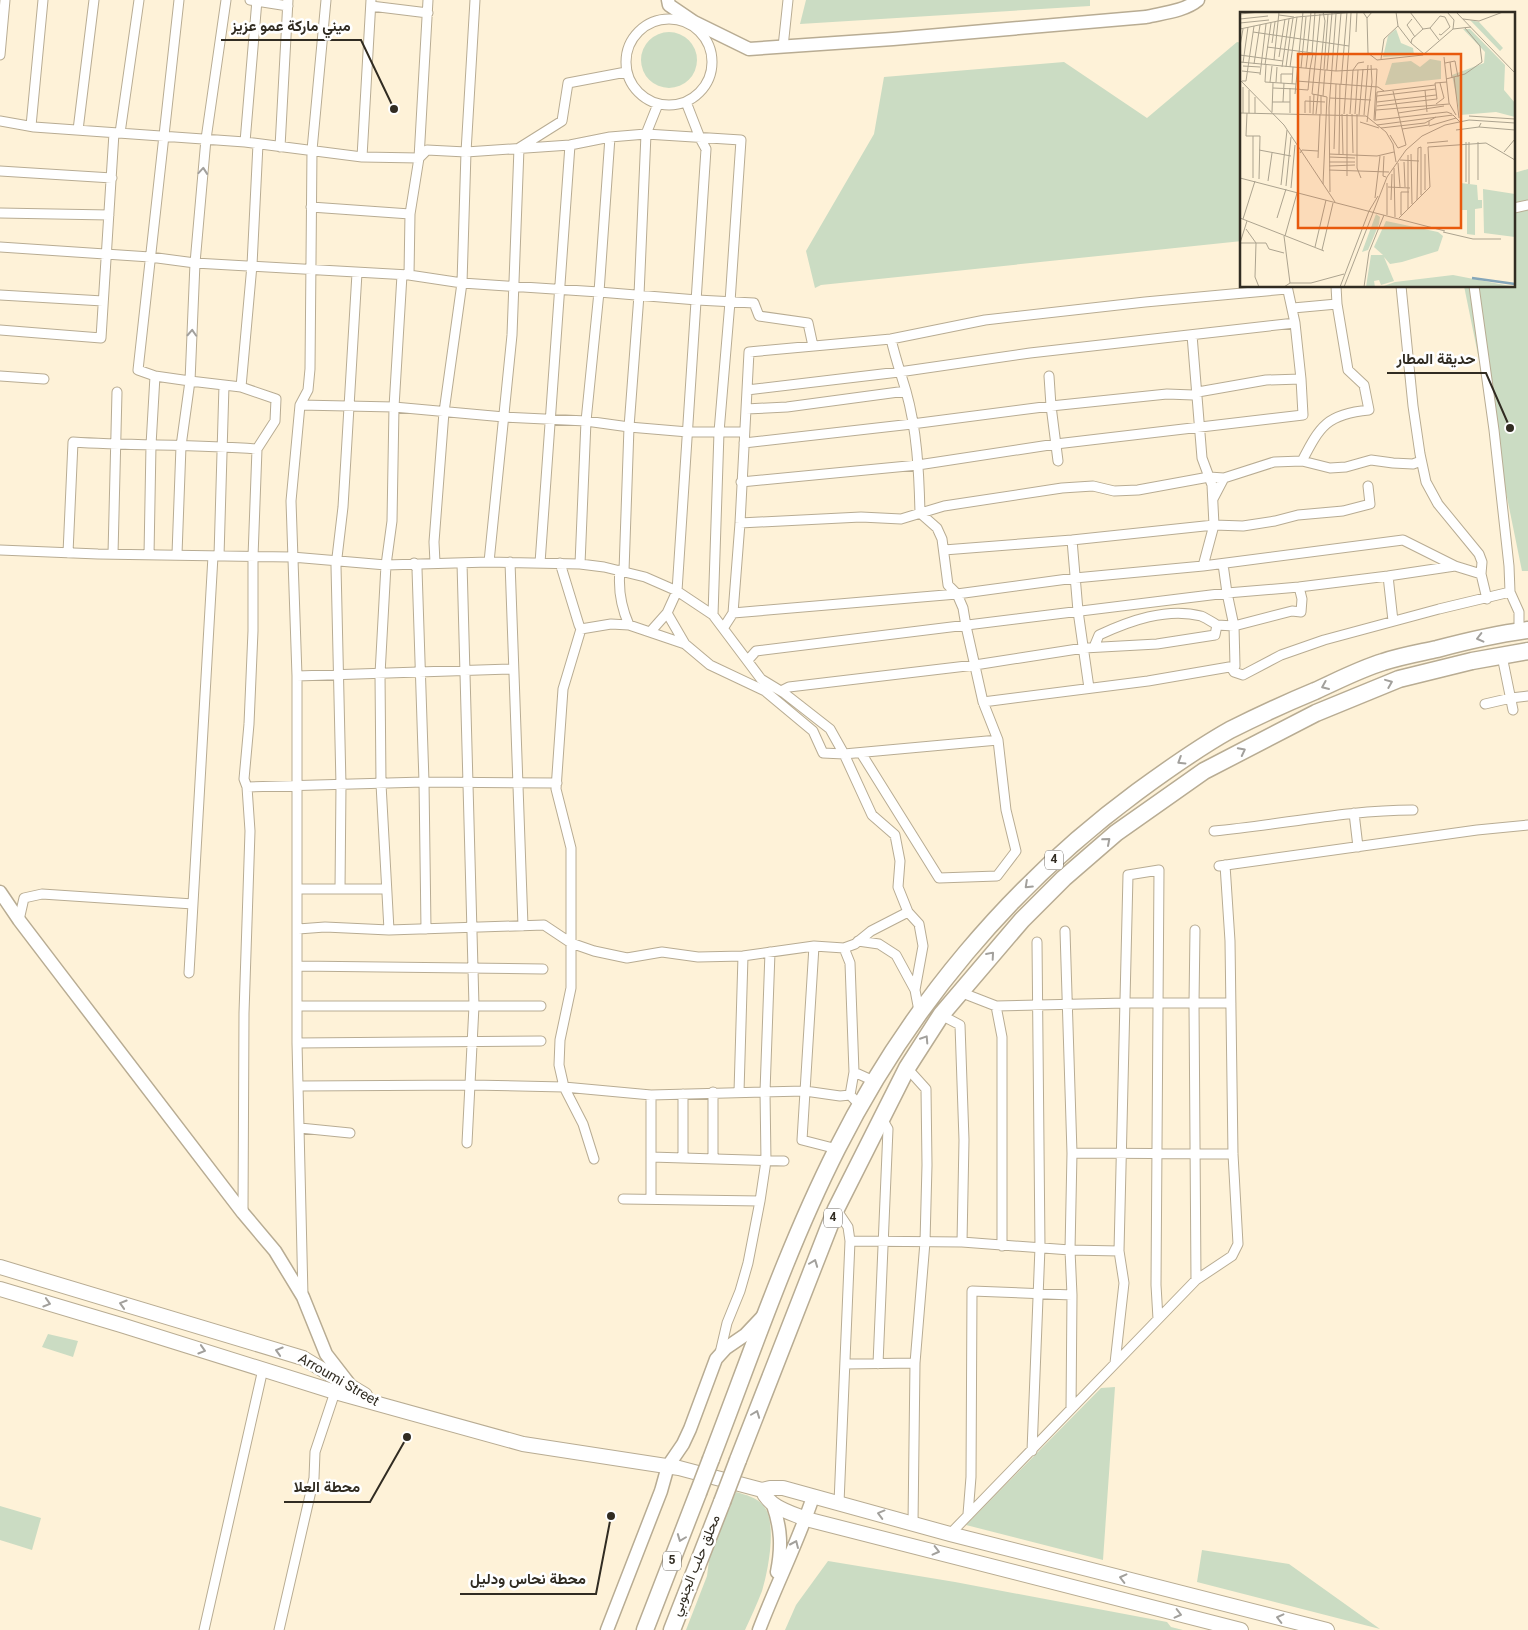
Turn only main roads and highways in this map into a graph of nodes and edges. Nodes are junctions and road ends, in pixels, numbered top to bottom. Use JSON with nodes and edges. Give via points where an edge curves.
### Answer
{"nodes":[{"id":1,"x":668,"y":0,"type":"edge"},
{"id":2,"x":1193,"y":1,"type":"edge"},
{"id":3,"x":1523,"y":630,"type":"edge"},
{"id":4,"x":1528,"y":651,"type":"edge"},
{"id":5,"x":0,"y":892,"type":"edge"},
{"id":6,"x":0,"y":1267,"type":"edge"},
{"id":7,"x":0,"y":1290,"type":"edge"},
{"id":8,"x":769,"y":1306,"type":"junction"},
{"id":9,"x":723,"y":1351,"type":"junction"},
{"id":10,"x":750,"y":1355,"type":"junction"},
{"id":11,"x":351,"y":1387,"type":"junction"},
{"id":12,"x":383,"y":1406,"type":"junction"},
{"id":13,"x":711,"y":1459,"type":"joint"},
{"id":14,"x":738,"y":1460,"type":"joint"},
{"id":15,"x":668,"y":1466,"type":"junction"},
{"id":16,"x":762,"y":1490,"type":"junction"},
{"id":17,"x":813,"y":1497,"type":"junction"},
{"id":18,"x":773,"y":1505,"type":"junction"},
{"id":19,"x":806,"y":1519,"type":"junction"},
{"id":20,"x":774,"y":1589,"type":"junction"},
{"id":21,"x":607,"y":1630,"type":"edge"},
{"id":22,"x":645,"y":1630,"type":"edge"},
{"id":23,"x":672,"y":1630,"type":"edge"},
{"id":24,"x":759,"y":1630,"type":"edge"},
{"id":25,"x":1241,"y":1630,"type":"edge"},
{"id":26,"x":1327,"y":1630,"type":"edge"}],
"edges":[{"from":1,"to":2,"type":"main road","via":[[670,5],[694,22],[749,49],[1146,17]]},
{"from":3,"to":8,"type":"highway","number":"4","one_way":true,"via":[[1382,662],[1278,707],[1228,731],[1168,769],[1069,846],[1013,899],[966,954],[919,1011],[876,1082],[856,1101]]},
{"from":14,"to":4,"type":"highway","number":"4","one_way":true,"via":[[836,1209],[881,1117],[941,1015],[1022,920],[1116,833],[1204,771],[1316,713],[1399,679]]},
{"from":5,"to":11,"type":"main road","via":[[275,1251],[303,1297],[326,1354]]},
{"from":11,"to":6,"type":"main road","name":"Arroumi Street","one_way":true,"via":[[303,1358]]},
{"from":7,"to":12,"type":"main road","name":"Arroumi Street","one_way":true},
{"from":8,"to":9,"type":"main road","via":[[753,1327]]},
{"from":8,"to":10,"type":"highway","number":"4"},
{"from":9,"to":10,"type":"main road","via":[[736,1347]]},
{"from":9,"to":15,"type":"main road","via":[[714,1365],[683,1444]]},
{"from":10,"to":13,"type":"highway","number":"4"},
{"from":11,"to":12,"type":"main road","name":"Arroumi Street"},
{"from":12,"to":15,"type":"main road","via":[[524,1444]]},
{"from":13,"to":22,"type":"highway","name":"محلق حلب الجنوبي","number":"5","one_way":true,"bridge":true},
{"from":14,"to":23,"type":"highway","name":"محلق حلب الجنوبي","number":"5","bridge":true},
{"from":15,"to":16,"type":"main road"},
{"from":15,"to":21,"type":"main road"},
{"from":16,"to":17,"type":"main road","via":[[778,1487]]},
{"from":16,"to":18,"type":"main road"},
{"from":17,"to":19,"type":"main road"},
{"from":26,"to":17,"type":"main road","one_way":true},
{"from":18,"to":19,"type":"main road"},
{"from":18,"to":20,"type":"main road","via":[[781,1538]]},
{"from":20,"to":19,"type":"main road","one_way":true},
{"from":19,"to":25,"type":"main road","one_way":true},
{"from":20,"to":24,"type":"main road"}]}
